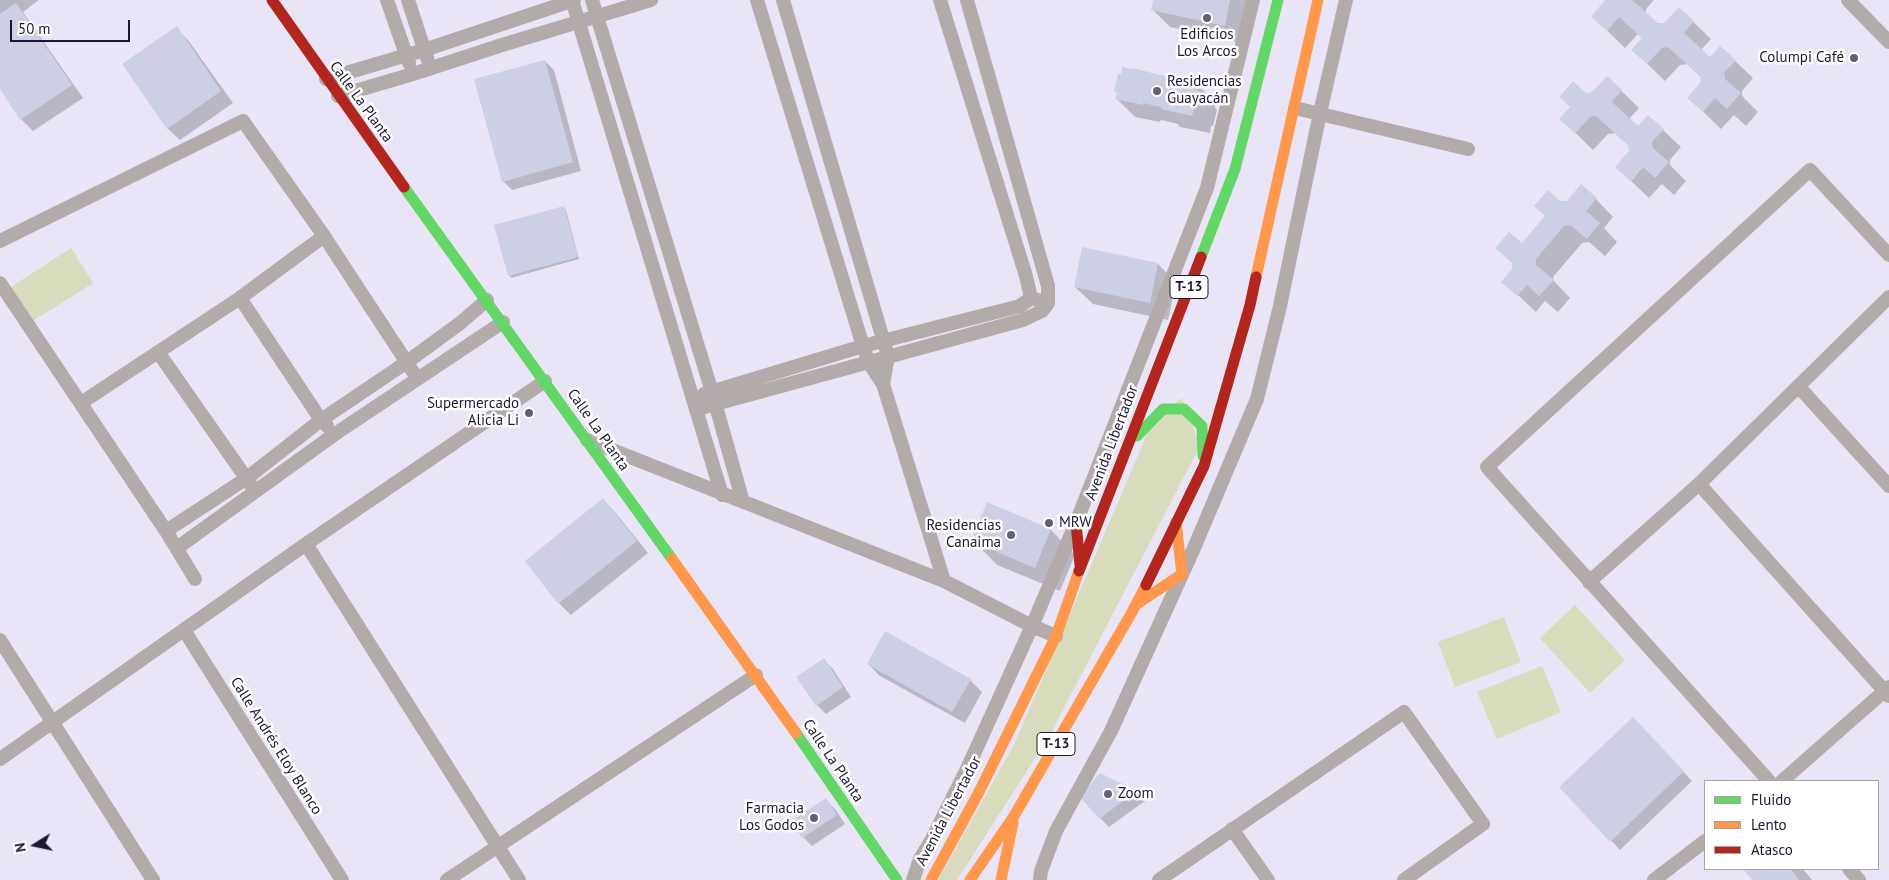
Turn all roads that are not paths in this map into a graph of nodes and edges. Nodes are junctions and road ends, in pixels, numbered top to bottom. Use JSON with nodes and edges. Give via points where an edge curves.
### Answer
{"nodes":[{"id":1,"x":272,"y":0,"type":"edge"},
{"id":2,"x":388,"y":0,"type":"edge"},
{"id":3,"x":408,"y":0,"type":"edge"},
{"id":4,"x":573,"y":0,"type":"edge"},
{"id":5,"x":592,"y":0,"type":"edge"},
{"id":6,"x":650,"y":0,"type":"edge"},
{"id":7,"x":757,"y":0,"type":"edge"},
{"id":8,"x":784,"y":0,"type":"edge"},
{"id":9,"x":940,"y":0,"type":"edge"},
{"id":10,"x":967,"y":0,"type":"edge"},
{"id":11,"x":1253,"y":0,"type":"edge"},
{"id":12,"x":1278,"y":0,"type":"edge"},
{"id":13,"x":1318,"y":0,"type":"edge"},
{"id":14,"x":1346,"y":0,"type":"edge"},
{"id":15,"x":1848,"y":0,"type":"edge"},
{"id":16,"x":596,"y":17,"type":"junction"},
{"id":17,"x":579,"y":21,"type":"junction"},
{"id":18,"x":1889,"y":42,"type":"edge"},
{"id":19,"x":424,"y":50,"type":"junction"},
{"id":20,"x":405,"y":56,"type":"junction"},
{"id":21,"x":430,"y":68,"type":"junction"},
{"id":22,"x":988,"y":71,"type":"junction"},
{"id":23,"x":413,"y":74,"type":"junction"},
{"id":24,"x":326,"y":79,"type":"junction"},
{"id":25,"x":965,"y":80,"type":"junction"},
{"id":26,"x":338,"y":96,"type":"junction"},
{"id":27,"x":1295,"y":108,"type":"junction"},
{"id":28,"x":1320,"y":114,"type":"junction"},
{"id":29,"x":1468,"y":149,"type":"dead end"},
{"id":30,"x":324,"y":236,"type":"junction"},
{"id":31,"x":0,"y":241,"type":"edge"},
{"id":32,"x":1889,"y":255,"type":"edge"},
{"id":33,"x":0,"y":283,"type":"edge"},
{"id":34,"x":1889,"y":297,"type":"edge"},
{"id":35,"x":240,"y":298,"type":"junction"},
{"id":36,"x":1031,"y":298,"type":"junction"},
{"id":37,"x":487,"y":300,"type":"junction"},
{"id":38,"x":1048,"y":303,"type":"junction"},
{"id":39,"x":503,"y":322,"type":"junction"},
{"id":40,"x":884,"y":341,"type":"junction"},
{"id":41,"x":863,"y":346,"type":"junction"},
{"id":42,"x":158,"y":352,"type":"junction"},
{"id":43,"x":888,"y":356,"type":"junction"},
{"id":44,"x":407,"y":362,"type":"junction"},
{"id":45,"x":869,"y":363,"type":"junction"},
{"id":46,"x":417,"y":378,"type":"junction"},
{"id":47,"x":545,"y":381,"type":"junction"},
{"id":48,"x":883,"y":384,"type":"junction"},
{"id":49,"x":1799,"y":387,"type":"junction"},
{"id":50,"x":714,"y":398,"type":"junction"},
{"id":51,"x":81,"y":403,"type":"junction"},
{"id":52,"x":695,"y":403,"type":"junction"},
{"id":53,"x":321,"y":420,"type":"junction"},
{"id":54,"x":335,"y":434,"type":"junction"},
{"id":55,"x":585,"y":439,"type":"junction"},
{"id":56,"x":1130,"y":443,"type":"junction"},
{"id":57,"x":1204,"y":466,"type":"junction"},
{"id":58,"x":247,"y":478,"type":"junction"},
{"id":59,"x":1698,"y":484,"type":"junction"},
{"id":60,"x":1889,"y":486,"type":"edge"},
{"id":61,"x":255,"y":492,"type":"junction"},
{"id":62,"x":722,"y":495,"type":"junction"},
{"id":63,"x":743,"y":502,"type":"junction"},
{"id":64,"x":1176,"y":522,"type":"junction"},
{"id":65,"x":1076,"y":523,"type":"junction"},
{"id":66,"x":166,"y":531,"type":"junction"},
{"id":67,"x":306,"y":544,"type":"junction"},
{"id":68,"x":177,"y":548,"type":"junction"},
{"id":69,"x":1080,"y":568,"type":"junction"},
{"id":70,"x":1182,"y":574,"type":"junction"},
{"id":71,"x":195,"y":580,"type":"dead end"},
{"id":72,"x":944,"y":581,"type":"junction"},
{"id":73,"x":1589,"y":582,"type":"junction"},
{"id":74,"x":1136,"y":604,"type":"junction"},
{"id":75,"x":1032,"y":626,"type":"junction"},
{"id":76,"x":184,"y":630,"type":"junction"},
{"id":77,"x":1056,"y":636,"type":"junction"},
{"id":78,"x":0,"y":640,"type":"edge"},
{"id":79,"x":756,"y":675,"type":"junction"},
{"id":80,"x":1887,"y":691,"type":"edge"},
{"id":81,"x":52,"y":722,"type":"junction"},
{"id":82,"x":0,"y":759,"type":"edge"},
{"id":83,"x":1768,"y":780,"type":"edge"},
{"id":84,"x":1783,"y":780,"type":"edge"},
{"id":85,"x":1014,"y":816,"type":"junction"},
{"id":86,"x":1232,"y":829,"type":"junction"},
{"id":87,"x":1704,"y":842,"type":"edge"},
{"id":88,"x":498,"y":846,"type":"junction"},
{"id":89,"x":1850,"y":870,"type":"edge"},
{"id":90,"x":153,"y":880,"type":"edge"},
{"id":91,"x":342,"y":880,"type":"edge"},
{"id":92,"x":447,"y":880,"type":"edge"},
{"id":93,"x":519,"y":880,"type":"edge"},
{"id":94,"x":896,"y":880,"type":"edge"},
{"id":95,"x":913,"y":880,"type":"edge"},
{"id":96,"x":931,"y":880,"type":"edge"},
{"id":97,"x":970,"y":880,"type":"edge"},
{"id":98,"x":1001,"y":880,"type":"edge"},
{"id":99,"x":1040,"y":880,"type":"edge"},
{"id":100,"x":1159,"y":880,"type":"edge"},
{"id":101,"x":1268,"y":880,"type":"edge"},
{"id":102,"x":1404,"y":880,"type":"edge"},
{"id":103,"x":1654,"y":880,"type":"edge"},
{"id":104,"x":1859,"y":880,"type":"edge"}],
"edges":[{"from":1,"to":24,"type":"main road","name":"Calle La Planta"},
{"from":2,"to":20,"type":"street"},
{"from":3,"to":19,"type":"street"},
{"from":4,"to":17,"type":"street"},
{"from":4,"to":19,"type":"street"},
{"from":5,"to":16,"type":"street"},
{"from":6,"to":16,"type":"street"},
{"from":7,"to":41,"type":"street"},
{"from":8,"to":40,"type":"street"},
{"from":9,"to":25,"type":"street"},
{"from":10,"to":22,"type":"street"},
{"from":11,"to":65,"type":"street","name":"Avenida Libertador","via":[[1207,188]]},
{"from":12,"to":56,"type":"main road","name":"Avenida Libertador","number":"T-13","via":[[1235,169]]},
{"from":13,"to":27,"type":"main road","number":"T-13"},
{"from":14,"to":28,"type":"street"},
{"from":15,"to":18,"type":"street"},
{"from":16,"to":17,"type":"street"},
{"from":16,"to":50,"type":"street"},
{"from":17,"to":21,"type":"street"},
{"from":17,"to":52,"type":"street"},
{"from":19,"to":20,"type":"street"},
{"from":19,"to":21,"type":"street"},
{"from":20,"to":23,"type":"street"},
{"from":20,"to":24,"type":"street"},
{"from":21,"to":23,"type":"street"},
{"from":22,"to":25,"type":"street"},
{"from":22,"to":38,"type":"street","via":[[1048,286]]},
{"from":23,"to":26,"type":"street"},
{"from":24,"to":26,"type":"main road","name":"Calle La Planta"},
{"from":25,"to":36,"type":"street"},
{"from":26,"to":37,"type":"main road","name":"Calle La Planta"},
{"from":27,"to":28,"type":"street"},
{"from":27,"to":57,"type":"main road","number":"T-13","via":[[1250,305]]},
{"from":28,"to":29,"type":"street"},
{"from":28,"to":70,"type":"street","via":[[1257,399]]},
{"from":30,"to":31,"type":"street","via":[[243,121]]},
{"from":30,"to":35,"type":"street"},
{"from":30,"to":44,"type":"street"},
{"from":32,"to":73,"type":"street","via":[[1810,170],[1486,467]]},
{"from":33,"to":51,"type":"street"},
{"from":34,"to":49,"type":"street"},
{"from":35,"to":42,"type":"street"},
{"from":35,"to":53,"type":"street"},
{"from":36,"to":38,"type":"street"},
{"from":36,"to":40,"type":"street","via":[[1020,306]]},
{"from":37,"to":39,"type":"main road","name":"Calle La Planta"},
{"from":37,"to":44,"type":"street"},
{"from":38,"to":43,"type":"street","via":[[1042,311],[1023,320]]},
{"from":39,"to":46,"type":"street"},
{"from":39,"to":47,"type":"main road","name":"Calle La Planta"},
{"from":40,"to":41,"type":"street"},
{"from":40,"to":43,"type":"street"},
{"from":41,"to":45,"type":"street"},
{"from":41,"to":50,"type":"street"},
{"from":42,"to":51,"type":"street"},
{"from":42,"to":58,"type":"street"},
{"from":43,"to":45,"type":"street"},
{"from":43,"to":48,"type":"street"},
{"from":44,"to":46,"type":"street"},
{"from":44,"to":53,"type":"street"},
{"from":45,"to":48,"type":"street"},
{"from":45,"to":50,"type":"street"},
{"from":46,"to":54,"type":"street"},
{"from":47,"to":55,"type":"main road","name":"Calle La Planta"},
{"from":47,"to":67,"type":"street"},
{"from":48,"to":72,"type":"street"},
{"from":49,"to":59,"type":"street"},
{"from":49,"to":60,"type":"street"},
{"from":50,"to":52,"type":"street"},
{"from":50,"to":63,"type":"street"},
{"from":51,"to":66,"type":"street"},
{"from":52,"to":62,"type":"street"},
{"from":53,"to":54,"type":"street"},
{"from":53,"to":58,"type":"street"},
{"from":54,"to":61,"type":"street"},
{"from":55,"to":62,"type":"street"},
{"from":55,"to":79,"type":"main road","name":"Calle La Planta"},
{"from":56,"to":57,"type":"main road","number":"T-13","via":[[1163,409],[1184,409],[1202,426]]},
{"from":56,"to":69,"type":"main road","name":"Avenida Libertador","number":"T-13"},
{"from":57,"to":64,"type":"main road","number":"T-13"},
{"from":58,"to":61,"type":"street"},
{"from":58,"to":66,"type":"street"},
{"from":59,"to":73,"type":"street"},
{"from":59,"to":80,"type":"street"},
{"from":61,"to":68,"type":"street"},
{"from":62,"to":63,"type":"street"},
{"from":63,"to":72,"type":"street"},
{"from":64,"to":70,"type":"main road"},
{"from":64,"to":74,"type":"main road","number":"T-13"},
{"from":65,"to":69,"type":"main road","number":"T-13"},
{"from":65,"to":75,"type":"street","name":"Avenida Libertador"},
{"from":66,"to":68,"type":"street"},
{"from":67,"to":76,"type":"street"},
{"from":67,"to":88,"type":"street"},
{"from":68,"to":71,"type":"street"},
{"from":69,"to":77,"type":"main road","name":"Avenida Libertador","number":"T-13"},
{"from":70,"to":74,"type":"main road"},
{"from":70,"to":99,"type":"street","via":[[1111,732],[1056,831]]},
{"from":72,"to":75,"type":"street"},
{"from":73,"to":83,"type":"street"},
{"from":74,"to":85,"type":"main road","number":"T-13"},
{"from":75,"to":77,"type":"street"},
{"from":75,"to":95,"type":"street","name":"Avenida Libertador","via":[[968,767],[920,859]]},
{"from":76,"to":81,"type":"street"},
{"from":76,"to":91,"type":"street","name":"Calle Andrés Eloy Blanco"},
{"from":77,"to":96,"type":"main road","name":"Avenida Libertador","number":"T-13","via":[[978,794]]},
{"from":78,"to":81,"type":"street"},
{"from":79,"to":88,"type":"street"},
{"from":79,"to":94,"type":"main road","name":"Calle La Planta"},
{"from":80,"to":84,"type":"street"},
{"from":81,"to":82,"type":"street"},
{"from":81,"to":90,"type":"street"},
{"from":85,"to":97,"type":"main road","number":"T-13"},
{"from":85,"to":98,"type":"main road"},
{"from":86,"to":100,"type":"street"},
{"from":86,"to":101,"type":"street"},
{"from":86,"to":102,"type":"street","via":[[1404,712],[1484,824]]},
{"from":87,"to":103,"type":"street"},
{"from":88,"to":92,"type":"street"},
{"from":88,"to":93,"type":"street"},
{"from":89,"to":104,"type":"street"}]}
